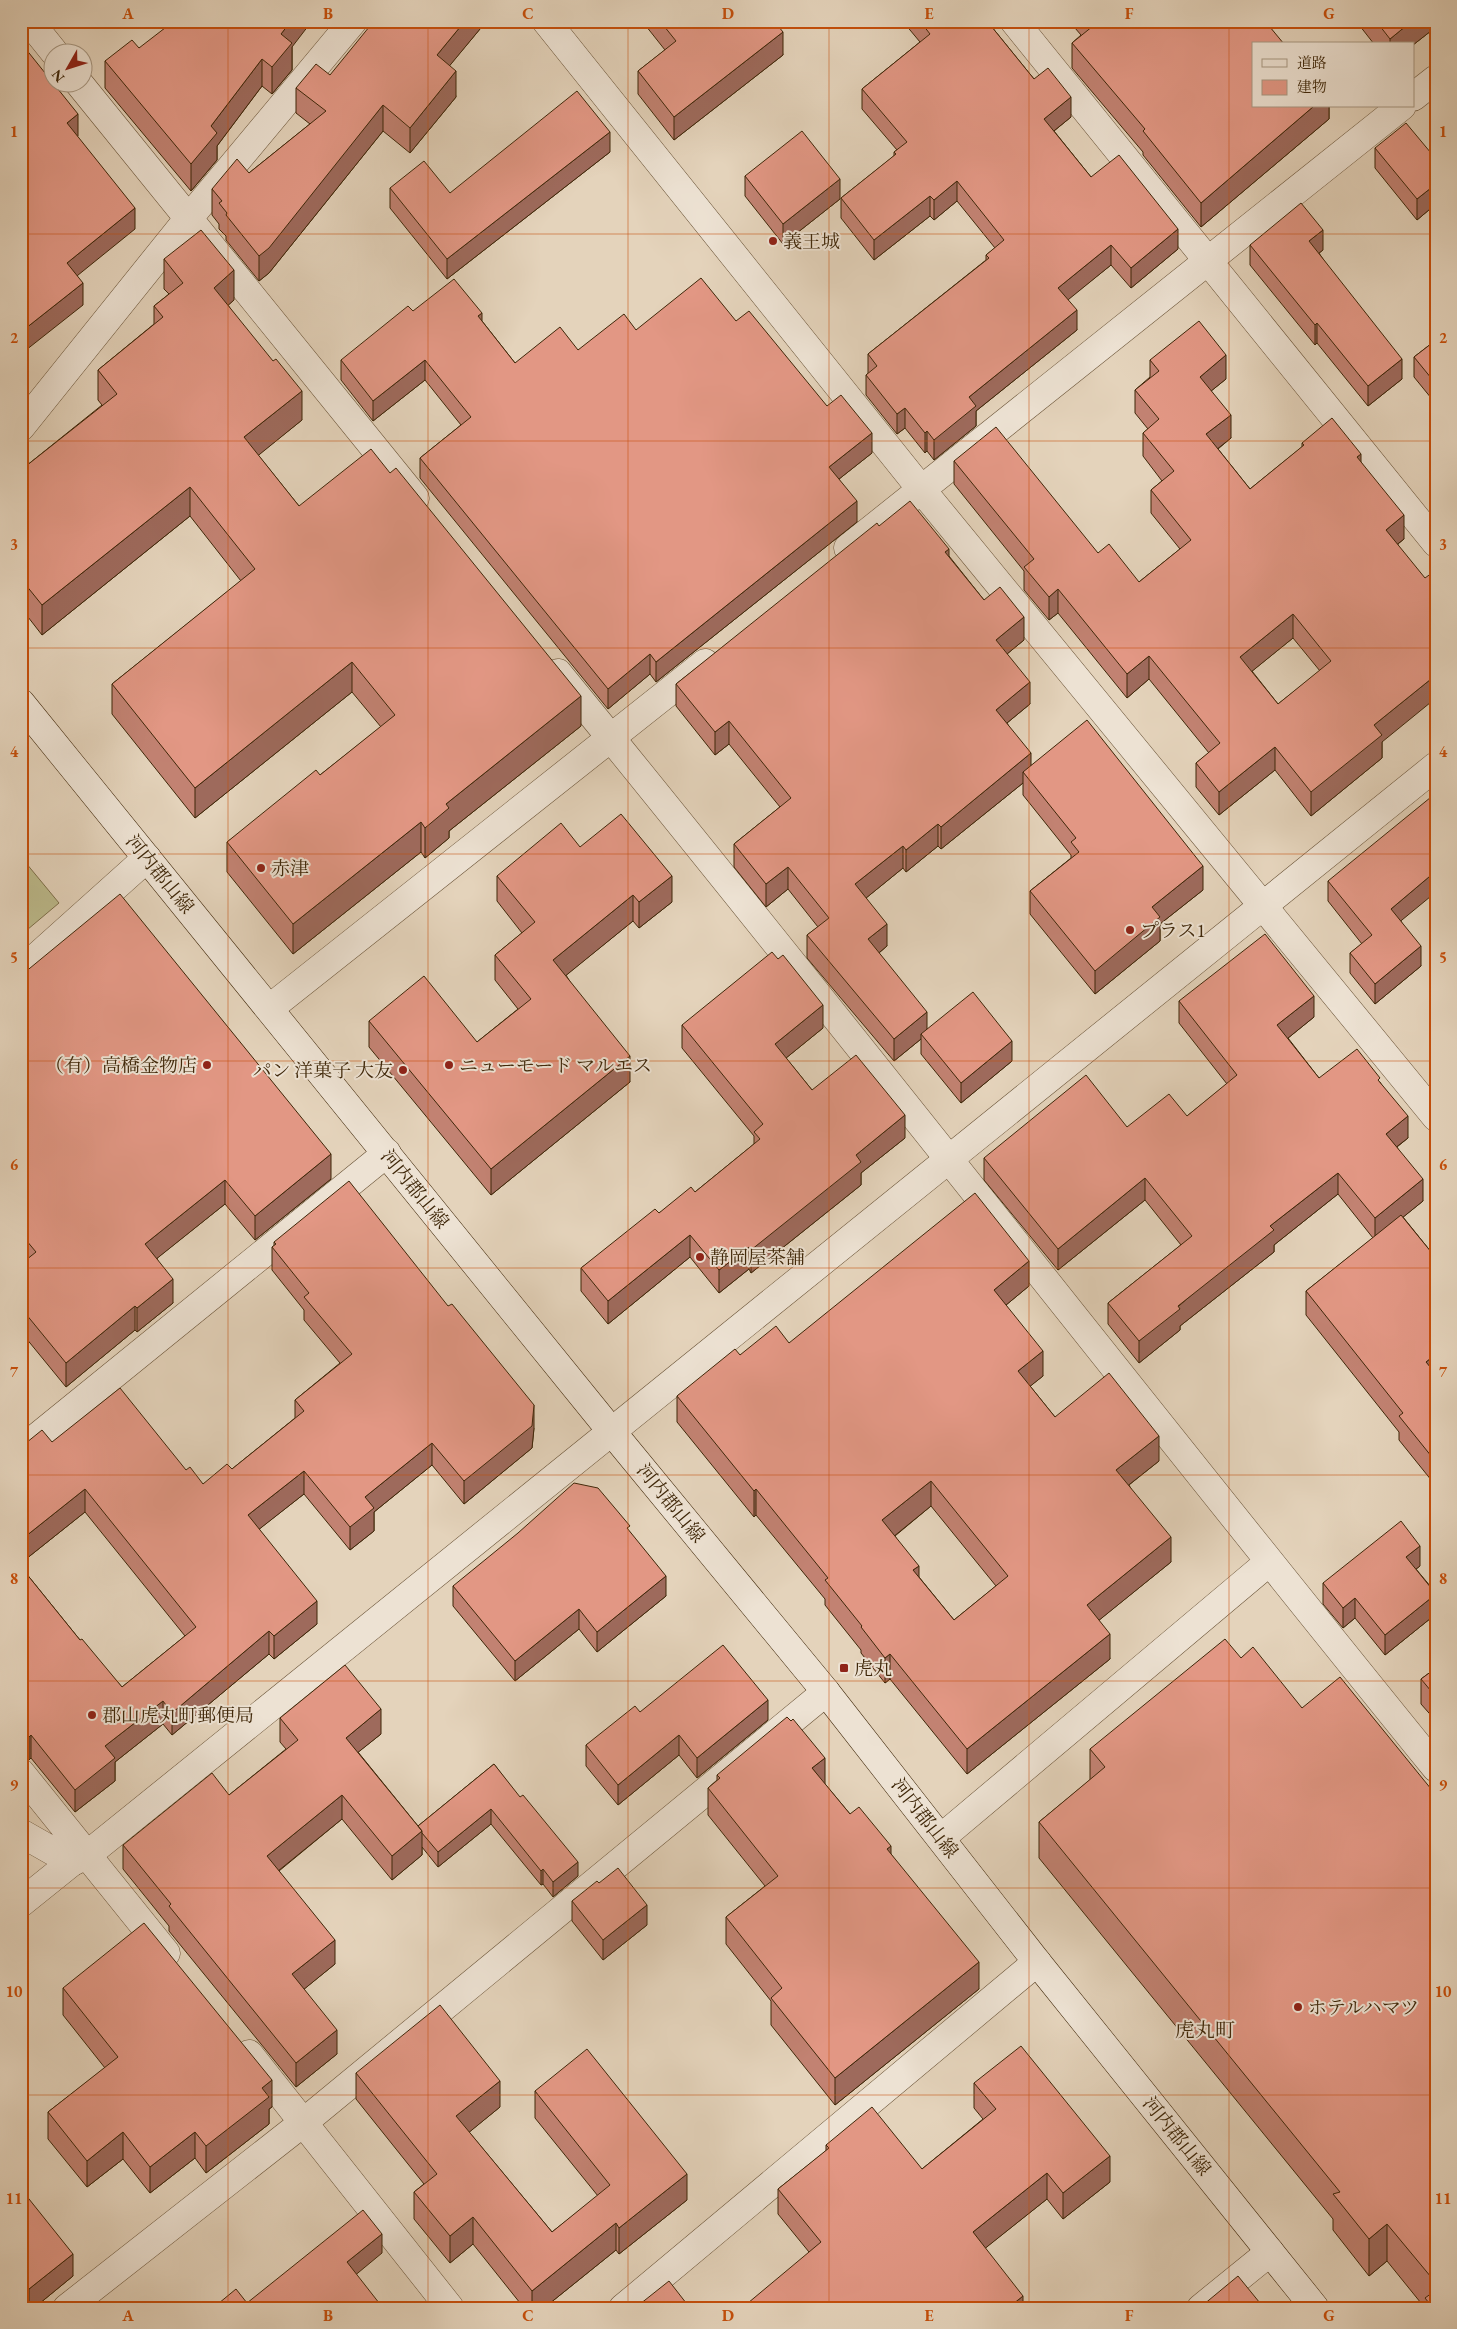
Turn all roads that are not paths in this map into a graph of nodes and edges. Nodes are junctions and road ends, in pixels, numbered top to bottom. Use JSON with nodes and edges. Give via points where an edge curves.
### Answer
{"nodes":[{"id":1,"x":29,"y":21,"type":"edge"},
{"id":2,"x":353,"y":21,"type":"edge"},
{"id":3,"x":546,"y":21,"type":"edge"},
{"id":4,"x":1014,"y":21,"type":"edge"},
{"id":5,"x":46,"y":42,"type":"edge"},
{"id":6,"x":1436,"y":79,"type":"edge"},
{"id":7,"x":86,"y":92,"type":"edge"},
{"id":8,"x":1414,"y":96,"type":"edge"},
{"id":9,"x":1399,"y":108,"type":"edge"},
{"id":10,"x":188,"y":219,"type":"junction"},
{"id":11,"x":1208,"y":260,"type":"junction"},
{"id":12,"x":21,"y":427,"type":"edge"},
{"id":13,"x":921,"y":489,"type":"junction"},
{"id":14,"x":431,"y":517,"type":"edge"},
{"id":15,"x":1436,"y":543,"type":"edge"},
{"id":16,"x":828,"y":564,"type":"edge"},
{"id":17,"x":727,"y":645,"type":"edge"},
{"id":18,"x":543,"y":654,"type":"edge"},
{"id":19,"x":21,"y":703,"type":"edge"},
{"id":20,"x":612,"y":738,"type":"junction"},
{"id":21,"x":1436,"y":766,"type":"edge"},
{"id":22,"x":147,"y":858,"type":"junction"},
{"id":23,"x":1264,"y":907,"type":"junction"},
{"id":24,"x":21,"y":971,"type":"edge"},
{"id":25,"x":270,"y":1008,"type":"junction"},
{"id":26,"x":1436,"y":1117,"type":"edge"},
{"id":27,"x":387,"y":1154,"type":"junction"},
{"id":28,"x":949,"y":1158,"type":"junction"},
{"id":29,"x":612,"y":1432,"type":"junction"},
{"id":30,"x":21,"y":1450,"type":"edge"},
{"id":31,"x":1269,"y":1562,"type":"junction"},
{"id":32,"x":826,"y":1692,"type":"junction"},
{"id":33,"x":1436,"y":1768,"type":"edge"},
{"id":34,"x":21,"y":1774,"type":"edge"},
{"id":35,"x":21,"y":1833,"type":"edge"},
{"id":36,"x":941,"y":1838,"type":"junction"},
{"id":37,"x":79,"y":1858,"type":"junction"},
{"id":38,"x":21,"y":1903,"type":"edge"},
{"id":39,"x":1038,"y":1962,"type":"junction"},
{"id":40,"x":180,"y":1969,"type":"edge"},
{"id":41,"x":235,"y":2038,"type":"edge"},
{"id":42,"x":304,"y":2122,"type":"junction"},
{"id":43,"x":1270,"y":2252,"type":"junction"},
{"id":44,"x":67,"y":2308,"type":"edge"},
{"id":45,"x":450,"y":2308,"type":"edge"},
{"id":46,"x":623,"y":2308,"type":"edge"},
{"id":47,"x":1201,"y":2308,"type":"edge"},
{"id":48,"x":1315,"y":2308,"type":"edge"}],
"edges":[{"from":1,"to":5,"type":"street"},
{"from":2,"to":10,"type":"street"},
{"from":3,"to":13,"type":"street"},
{"from":4,"to":11,"type":"street"},
{"from":6,"to":8,"type":"street"},
{"from":7,"to":10,"type":"street"},
{"from":9,"to":11,"type":"street"},
{"from":10,"to":12,"type":"street"},
{"from":10,"to":14,"type":"street"},
{"from":11,"to":13,"type":"street"},
{"from":11,"to":15,"type":"street"},
{"from":13,"to":16,"type":"street"},
{"from":13,"to":23,"type":"street"},
{"from":17,"to":20,"type":"street"},
{"from":18,"to":20,"type":"street"},
{"from":19,"to":22,"type":"street","name":"河内郡山線"},
{"from":20,"to":25,"type":"street"},
{"from":20,"to":28,"type":"street"},
{"from":21,"to":23,"type":"street"},
{"from":22,"to":24,"type":"street"},
{"from":22,"to":25,"type":"street","name":"河内郡山線"},
{"from":23,"to":26,"type":"street"},
{"from":23,"to":28,"type":"street"},
{"from":25,"to":27,"type":"street","name":"河内郡山線"},
{"from":27,"to":29,"type":"street","name":"河内郡山線"},
{"from":27,"to":30,"type":"street"},
{"from":28,"to":29,"type":"street"},
{"from":28,"to":31,"type":"street"},
{"from":29,"to":32,"type":"street","name":"河内郡山線"},
{"from":29,"to":37,"type":"street"},
{"from":31,"to":33,"type":"street"},
{"from":31,"to":36,"type":"street"},
{"from":32,"to":36,"type":"street","name":"河内郡山線"},
{"from":32,"to":42,"type":"street"},
{"from":34,"to":37,"type":"street"},
{"from":35,"to":37,"type":"street"},
{"from":36,"to":39,"type":"street","name":"河内郡山線"},
{"from":37,"to":38,"type":"street"},
{"from":37,"to":40,"type":"street"},
{"from":39,"to":43,"type":"street","name":"河内郡山線"},
{"from":39,"to":46,"type":"street"},
{"from":41,"to":42,"type":"street"},
{"from":42,"to":44,"type":"street"},
{"from":42,"to":45,"type":"street"},
{"from":43,"to":47,"type":"street"},
{"from":43,"to":48,"type":"street","name":"河内郡山線"}]}
